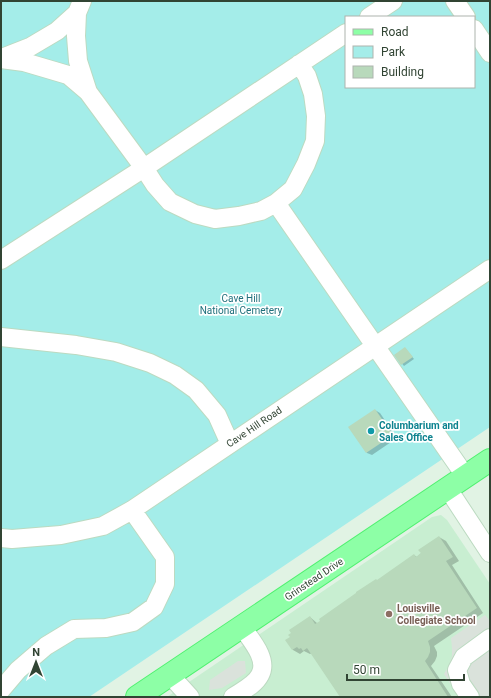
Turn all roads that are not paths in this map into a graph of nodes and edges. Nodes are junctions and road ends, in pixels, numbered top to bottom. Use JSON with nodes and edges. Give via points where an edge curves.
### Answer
{"nodes":[{"id":1,"x":393,"y":1,"type":"edge"},
{"id":2,"x":455,"y":1,"type":"edge"},
{"id":3,"x":80,"y":7,"type":"edge"},
{"id":4,"x":370,"y":16,"type":"edge"},
{"id":5,"x":465,"y":16,"type":"edge"},
{"id":6,"x":475,"y":30,"type":"edge"},
{"id":7,"x":345,"y":34,"type":"edge"},
{"id":8,"x":490,"y":53,"type":"edge"},
{"id":9,"x":1,"y":59,"type":"edge"},
{"id":10,"x":299,"y":64,"type":"junction"},
{"id":11,"x":88,"y":92,"type":"junction"},
{"id":12,"x":144,"y":168,"type":"junction"},
{"id":13,"x":276,"y":203,"type":"junction"},
{"id":14,"x":1,"y":260,"type":"edge"},
{"id":15,"x":490,"y":269,"type":"edge"},
{"id":16,"x":1,"y":337,"type":"edge"},
{"id":17,"x":374,"y":347,"type":"junction"},
{"id":18,"x":230,"y":444,"type":"junction"},
{"id":19,"x":490,"y":460,"type":"edge"},
{"id":20,"x":466,"y":477,"type":"junction"},
{"id":21,"x":448,"y":489,"type":"junction"},
{"id":22,"x":132,"y":510,"type":"junction"},
{"id":23,"x":1,"y":538,"type":"edge"},
{"id":24,"x":490,"y":553,"type":"edge"},
{"id":25,"x":242,"y":627,"type":"junction"},
{"id":26,"x":488,"y":642,"type":"edge"},
{"id":27,"x":170,"y":675,"type":"junction"},
{"id":28,"x":1,"y":690,"type":"edge"},
{"id":29,"x":137,"y":697,"type":"edge"},
{"id":30,"x":190,"y":697,"type":"edge"},
{"id":31,"x":233,"y":697,"type":"edge"},
{"id":32,"x":470,"y":697,"type":"edge"}],
"edges":[{"from":1,"to":4,"type":"street"},
{"from":2,"to":5,"type":"street"},
{"from":3,"to":9,"type":"street","via":[[57,31],[30,47]]},
{"from":3,"to":11,"type":"street","via":[[76,36],[78,61]]},
{"from":6,"to":8,"type":"street"},
{"from":7,"to":10,"type":"street"},
{"from":9,"to":11,"type":"street","via":[[24,62],[68,75]]},
{"from":10,"to":12,"type":"street"},
{"from":10,"to":13,"type":"street","via":[[307,76],[313,94],[316,116],[315,141],[293,189]]},
{"from":11,"to":12,"type":"street"},
{"from":12,"to":13,"type":"street","via":[[155,186],[170,202],[195,214],[215,219],[239,216],[261,211]]},
{"from":12,"to":14,"type":"street"},
{"from":13,"to":17,"type":"street"},
{"from":15,"to":17,"type":"street","name":"Cave Hill Road"},
{"from":16,"to":18,"type":"street","via":[[116,352],[150,363],[196,390],[217,415]]},
{"from":17,"to":18,"type":"street","name":"Cave Hill Road"},
{"from":17,"to":20,"type":"street"},
{"from":18,"to":22,"type":"street","name":"Cave Hill Road"},
{"from":19,"to":20,"type":"main road","name":"Grinstead Drive"},
{"from":20,"to":21,"type":"main road","name":"Grinstead Drive"},
{"from":21,"to":24,"type":"street"},
{"from":21,"to":25,"type":"main road","name":"Grinstead Drive"},
{"from":22,"to":23,"type":"street","name":"Cave Hill Road","via":[[102,526],[61,535]]},
{"from":22,"to":28,"type":"street","via":[[165,557],[165,584],[154,607],[134,622],[106,628],[74,629],[46,646],[18,670]]},
{"from":25,"to":27,"type":"main road","name":"Grinstead Drive"},
{"from":25,"to":31,"type":"street","via":[[257,648],[263,668],[260,676],[251,685]]},
{"from":26,"to":32,"type":"street","via":[[464,657],[457,670],[461,684]]},
{"from":27,"to":29,"type":"main road","name":"Grinstead Drive"},
{"from":27,"to":30,"type":"street"}]}
